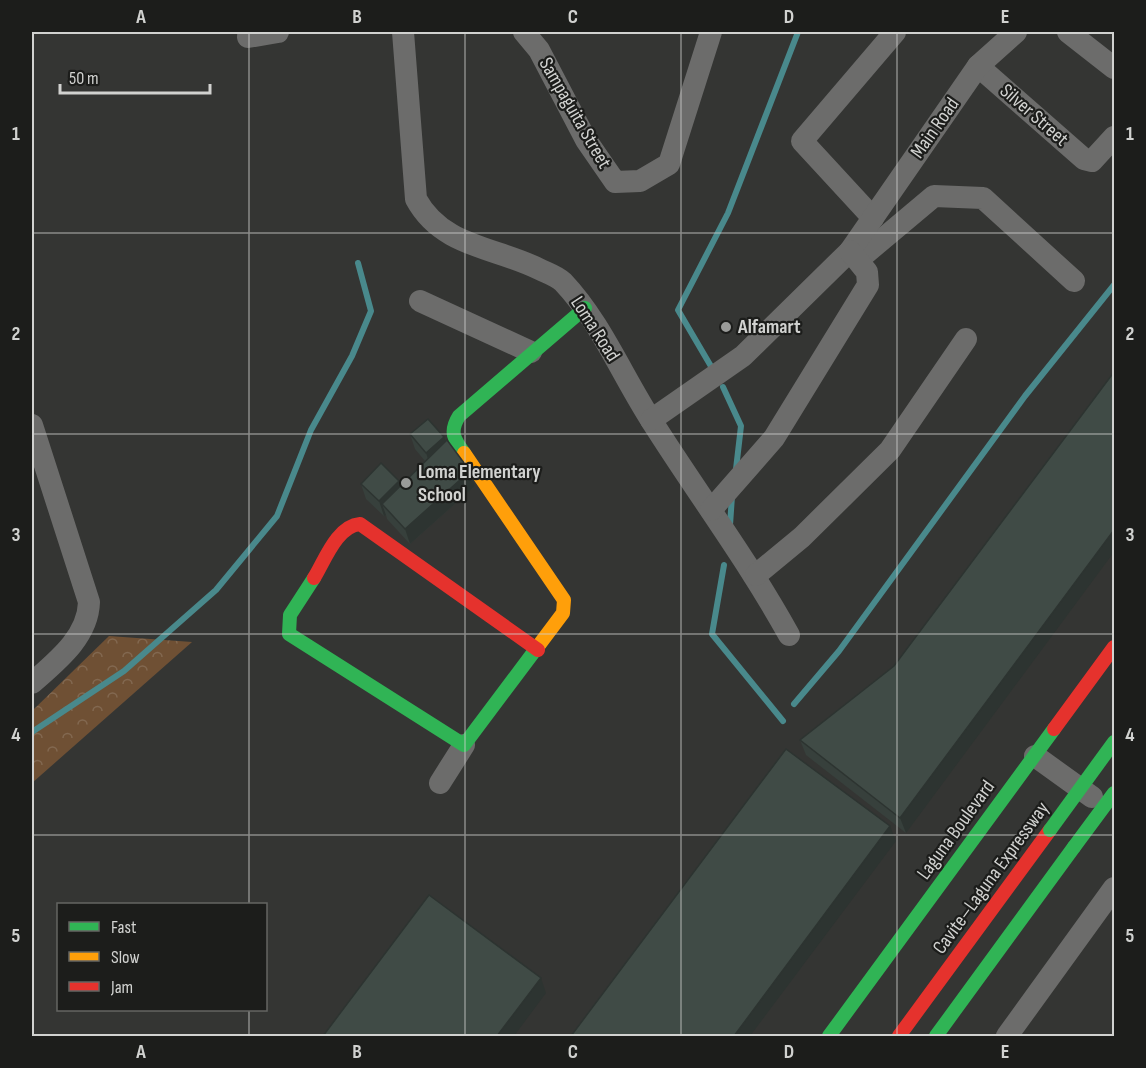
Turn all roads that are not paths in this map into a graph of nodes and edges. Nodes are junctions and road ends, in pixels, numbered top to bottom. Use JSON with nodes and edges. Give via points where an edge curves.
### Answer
{"nodes":[{"id":1,"x":278,"y":32,"type":"edge"},
{"id":2,"x":403,"y":32,"type":"edge"},
{"id":3,"x":524,"y":32,"type":"edge"},
{"id":4,"x":711,"y":32,"type":"edge"},
{"id":5,"x":895,"y":32,"type":"edge"},
{"id":6,"x":1016,"y":32,"type":"edge"},
{"id":7,"x":1068,"y":32,"type":"edge"},
{"id":8,"x":248,"y":37,"type":"dead end"},
{"id":9,"x":978,"y":66,"type":"junction"},
{"id":10,"x":1114,"y":68,"type":"edge"},
{"id":11,"x":1114,"y":136,"type":"edge"},
{"id":12,"x":868,"y":225,"type":"junction"},
{"id":13,"x":855,"y":255,"type":"junction"},
{"id":14,"x":1074,"y":281,"type":"dead end"},
{"id":15,"x":420,"y":301,"type":"dead end"},
{"id":16,"x":585,"y":308,"type":"junction"},
{"id":17,"x":966,"y":339,"type":"dead end"},
{"id":18,"x":531,"y":352,"type":"junction"},
{"id":19,"x":651,"y":420,"type":"junction"},
{"id":20,"x":32,"y":425,"type":"edge"},
{"id":21,"x":711,"y":510,"type":"junction"},
{"id":22,"x":756,"y":575,"type":"junction"},
{"id":23,"x":789,"y":635,"type":"dead end"},
{"id":24,"x":1114,"y":648,"type":"edge"},
{"id":25,"x":538,"y":650,"type":"junction"},
{"id":26,"x":32,"y":682,"type":"edge"},
{"id":27,"x":1114,"y":742,"type":"edge"},
{"id":28,"x":464,"y":745,"type":"junction"},
{"id":29,"x":1035,"y":756,"type":"junction"},
{"id":30,"x":440,"y":783,"type":"dead end"},
{"id":31,"x":1114,"y":793,"type":"edge"},
{"id":32,"x":1114,"y":814,"type":"edge"},
{"id":33,"x":1114,"y":888,"type":"edge"},
{"id":34,"x":829,"y":1036,"type":"edge"},
{"id":35,"x":899,"y":1036,"type":"edge"},
{"id":36,"x":936,"y":1036,"type":"edge"},
{"id":37,"x":1007,"y":1036,"type":"edge"}],
"edges":[{"from":1,"to":8,"type":"street"},
{"from":2,"to":16,"type":"street","name":"Loma Road","via":[[416,199],[427,218],[462,241],[524,261],[561,280]]},
{"from":3,"to":4,"type":"street","name":"Sampaguita Street","via":[[538,50],[586,140],[615,182],[640,181],[669,164]]},
{"from":5,"to":12,"type":"street","via":[[802,141]]},
{"from":6,"to":9,"type":"street","name":"Main Road"},
{"from":7,"to":10,"type":"street"},
{"from":9,"to":11,"type":"street","name":"Silver Street","via":[[1084,159],[1092,161]]},
{"from":9,"to":12,"type":"street","name":"Main Road"},
{"from":12,"to":13,"type":"street","name":"Main Road"},
{"from":13,"to":14,"type":"street","via":[[934,196],[983,198]]},
{"from":13,"to":19,"type":"street","via":[[743,357]]},
{"from":13,"to":21,"type":"street","via":[[867,272],[868,285],[774,438]]},
{"from":15,"to":18,"type":"street"},
{"from":16,"to":18,"type":"main road"},
{"from":16,"to":19,"type":"street","name":"Loma Road"},
{"from":17,"to":22,"type":"street","via":[[890,450],[802,537]]},
{"from":18,"to":25,"type":"main road","via":[[459,416],[453,426],[453,437],[564,600],[563,613]]},
{"from":19,"to":21,"type":"street","name":"Loma Road"},
{"from":20,"to":26,"type":"street","via":[[89,602],[86,623],[75,639]]},
{"from":21,"to":22,"type":"street","name":"Loma Road"},
{"from":22,"to":23,"type":"street","name":"Loma Road"},
{"from":24,"to":29,"type":"main road","name":"Laguna Boulevard"},
{"from":25,"to":28,"type":"main road"},
{"from":25,"to":28,"type":"main road","via":[[360,524],[350,525],[341,534],[290,615],[289,634]]},
{"from":27,"to":35,"type":"main road","name":"Cavite–Laguna Expressway","bridge":true},
{"from":28,"to":30,"type":"street"},
{"from":29,"to":32,"type":"street"},
{"from":29,"to":34,"type":"main road","name":"Laguna Boulevard"},
{"from":31,"to":36,"type":"main road","bridge":true},
{"from":33,"to":37,"type":"street"}]}
